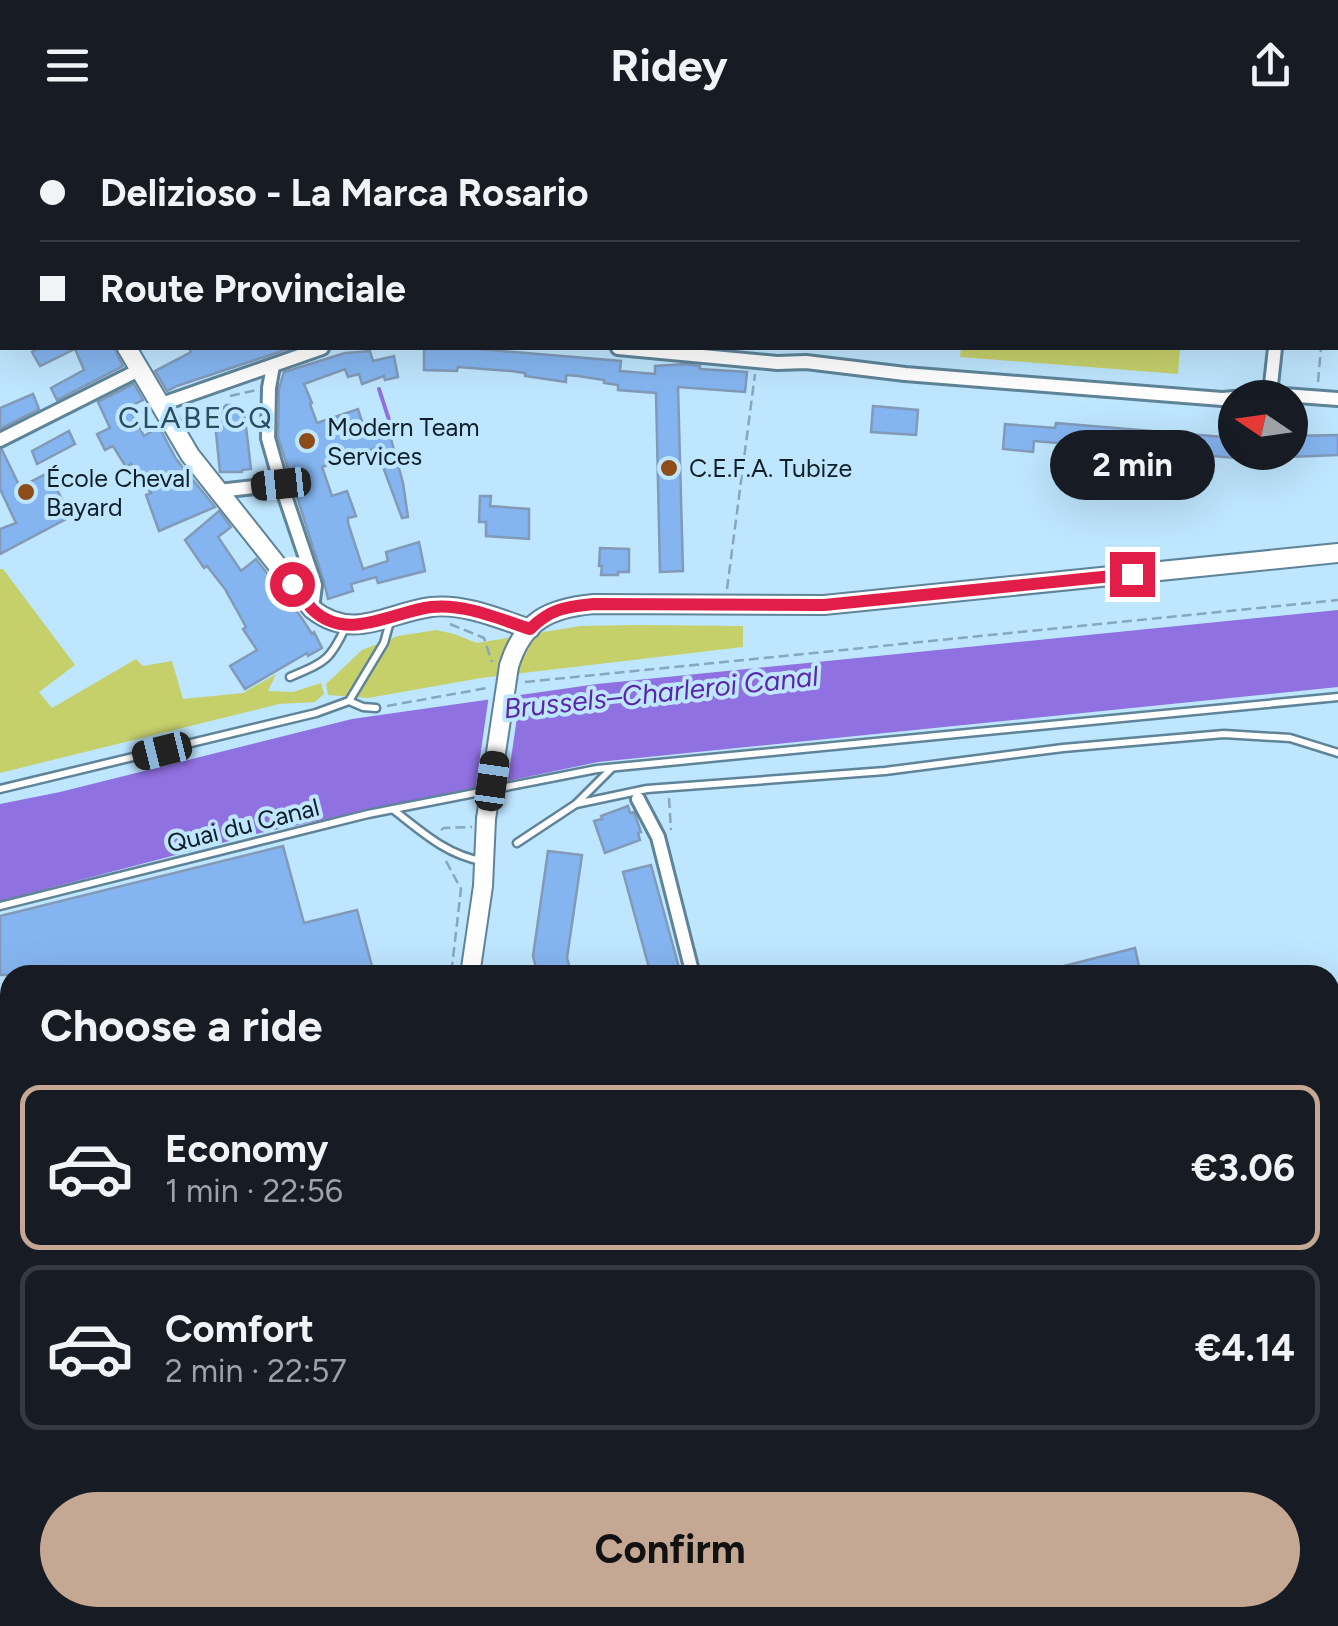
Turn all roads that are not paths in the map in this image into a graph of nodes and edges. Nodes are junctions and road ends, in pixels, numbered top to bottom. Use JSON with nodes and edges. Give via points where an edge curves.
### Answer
{"nodes":[{"id":1,"x":128,"y":350,"type":"edge"},
{"id":2,"x":317,"y":350,"type":"edge"},
{"id":3,"x":639,"y":350,"type":"edge"},
{"id":4,"x":1275,"y":350,"type":"edge"},
{"id":5,"x":807,"y":355,"type":"edge"},
{"id":6,"x":273,"y":366,"type":"junction"},
{"id":7,"x":138,"y":370,"type":"junction"},
{"id":8,"x":1272,"y":380,"type":"edge"},
{"id":9,"x":1308,"y":397,"type":"edge"},
{"id":10,"x":1218,"y":399,"type":"edge"},
{"id":11,"x":1338,"y":399,"type":"edge"},
{"id":12,"x":159,"y":404,"type":"junction"},
{"id":13,"x":0,"y":440,"type":"edge"},
{"id":14,"x":281,"y":484,"type":"junction"},
{"id":15,"x":219,"y":491,"type":"junction"},
{"id":16,"x":1338,"y":553,"type":"edge"},
{"id":17,"x":312,"y":609,"type":"junction"},
{"id":18,"x":392,"y":618,"type":"junction"},
{"id":19,"x":346,"y":626,"type":"junction"},
{"id":20,"x":530,"y":629,"type":"junction"},
{"id":21,"x":290,"y":677,"type":"dead end"},
{"id":22,"x":1338,"y":698,"type":"edge"},
{"id":23,"x":349,"y":702,"type":"junction"},
{"id":24,"x":376,"y":708,"type":"road end"},
{"id":25,"x":1338,"y":753,"type":"edge"},
{"id":26,"x":612,"y":768,"type":"junction"},
{"id":27,"x":0,"y":790,"type":"edge"},
{"id":28,"x":638,"y":799,"type":"dead end"},
{"id":29,"x":576,"y":804,"type":"junction"},
{"id":30,"x":394,"y":810,"type":"junction"},
{"id":31,"x":517,"y":843,"type":"dead end"},
{"id":32,"x":484,"y":862,"type":"junction"},
{"id":33,"x":0,"y":906,"type":"edge"},
{"id":34,"x":471,"y":965,"type":"edge"},
{"id":35,"x":690,"y":965,"type":"edge"}],
"edges":[{"from":1,"to":7,"type":"main road"},
{"from":2,"to":6,"type":"street"},
{"from":3,"to":5,"type":"street","via":[[756,361]]},
{"from":4,"to":8,"type":"street"},
{"from":5,"to":10,"type":"street","via":[[904,374]]},
{"from":6,"to":12,"type":"street"},
{"from":6,"to":14,"type":"street","via":[[268,438]]},
{"from":7,"to":12,"type":"main road"},
{"from":7,"to":13,"type":"street"},
{"from":9,"to":11,"type":"street"},
{"from":12,"to":15,"type":"main road"},
{"from":14,"to":15,"type":"street"},
{"from":14,"to":17,"type":"street","via":[[314,585]]},
{"from":15,"to":17,"type":"main road"},
{"from":16,"to":20,"type":"main road","via":[[824,605],[564,606]]},
{"from":17,"to":19,"type":"main road"},
{"from":18,"to":19,"type":"main road"},
{"from":18,"to":20,"type":"main road","via":[[431,607],[459,608]]},
{"from":18,"to":23,"type":"lane"},
{"from":19,"to":21,"type":"lane","via":[[334,652]]},
{"from":20,"to":32,"type":"main road","bridge":true,"via":[[502,669],[481,819]]},
{"from":22,"to":26,"type":"lane","name":"Quai du Canal"},
{"from":23,"to":24,"type":"lane"},
{"from":23,"to":27,"type":"lane"},
{"from":25,"to":29,"type":"lane","via":[[1290,738],[1224,734],[648,789]]},
{"from":26,"to":29,"type":"lane"},
{"from":26,"to":30,"type":"lane","name":"Quai du Canal"},
{"from":28,"to":35,"type":"street","via":[[658,837]]},
{"from":29,"to":31,"type":"lane"},
{"from":30,"to":32,"type":"lane","via":[[462,858]]},
{"from":30,"to":33,"type":"lane","name":"Quai du Canal"},
{"from":32,"to":34,"type":"main road"}]}
